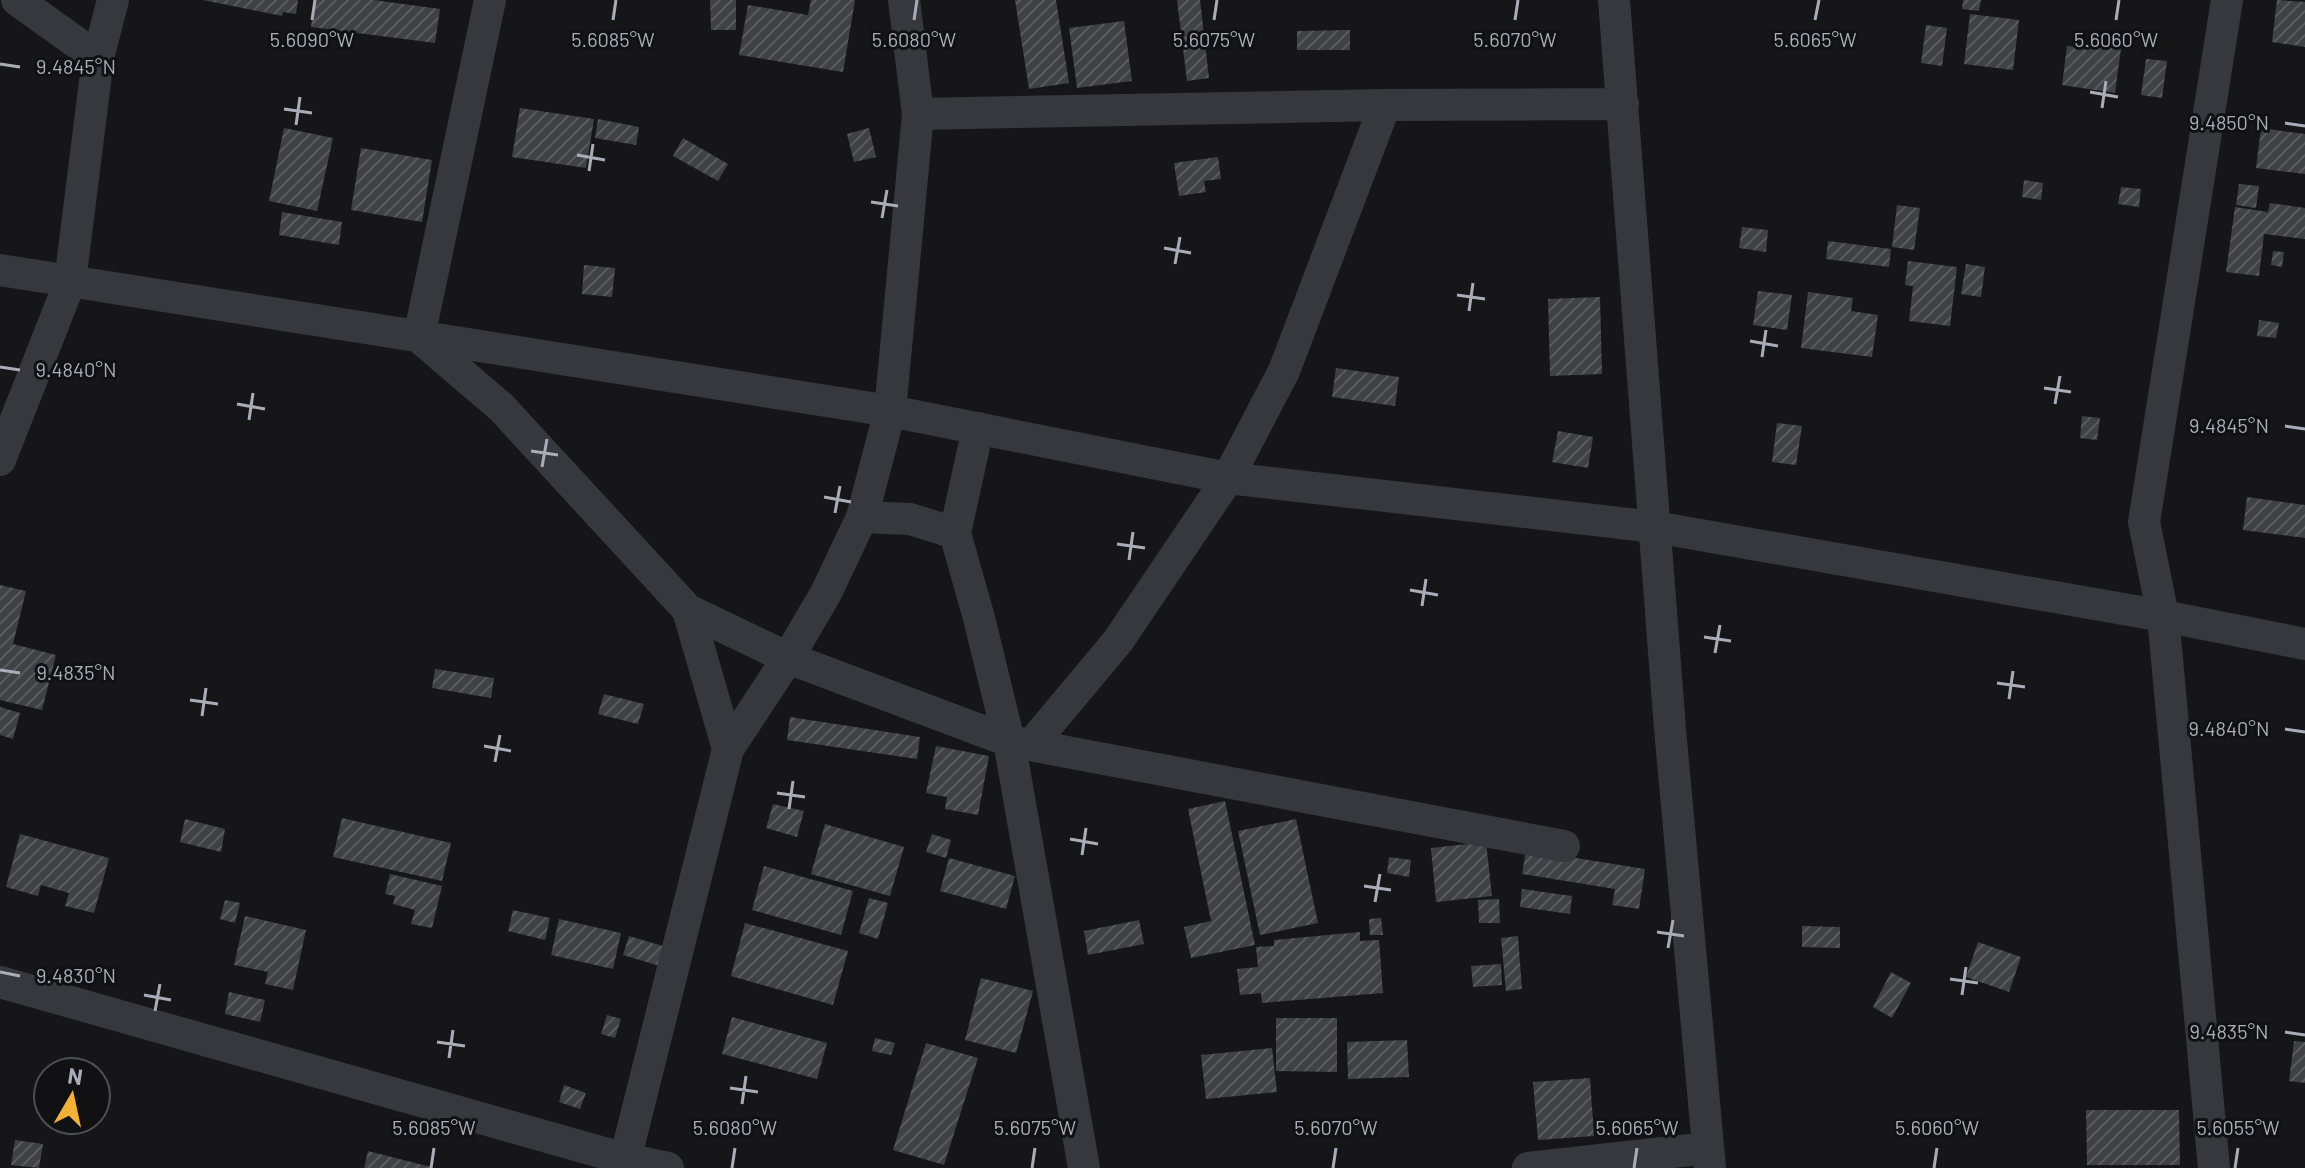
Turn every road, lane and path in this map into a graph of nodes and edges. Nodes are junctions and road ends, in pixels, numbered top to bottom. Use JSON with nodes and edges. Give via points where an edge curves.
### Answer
{"nodes":[{"id":1,"x":17,"y":0,"type":"edge"},
{"id":2,"x":113,"y":0,"type":"edge"},
{"id":3,"x":490,"y":0,"type":"edge"},
{"id":4,"x":904,"y":0,"type":"edge"},
{"id":5,"x":1614,"y":0,"type":"edge"},
{"id":6,"x":2227,"y":0,"type":"edge"},
{"id":7,"x":98,"y":58,"type":"junction"},
{"id":8,"x":1623,"y":104,"type":"junction"},
{"id":9,"x":1385,"y":105,"type":"junction"},
{"id":10,"x":918,"y":114,"type":"junction"},
{"id":11,"x":0,"y":270,"type":"edge"},
{"id":12,"x":70,"y":282,"type":"junction"},
{"id":13,"x":419,"y":337,"type":"junction"},
{"id":14,"x":890,"y":411,"type":"junction"},
{"id":15,"x":978,"y":428,"type":"junction"},
{"id":16,"x":0,"y":460,"type":"edge"},
{"id":17,"x":1228,"y":478,"type":"junction"},
{"id":18,"x":862,"y":517,"type":"junction"},
{"id":19,"x":1655,"y":527,"type":"junction"},
{"id":20,"x":955,"y":533,"type":"junction"},
{"id":21,"x":688,"y":610,"type":"junction"},
{"id":22,"x":2163,"y":616,"type":"junction"},
{"id":23,"x":2305,"y":644,"type":"edge"},
{"id":24,"x":788,"y":658,"type":"junction"},
{"id":25,"x":1020,"y":743,"type":"junction"},
{"id":26,"x":728,"y":749,"type":"junction"},
{"id":27,"x":1564,"y":846,"type":"dead end"},
{"id":28,"x":0,"y":982,"type":"edge"},
{"id":29,"x":1709,"y":1158,"type":"edge"},
{"id":30,"x":624,"y":1164,"type":"edge"},
{"id":31,"x":668,"y":1168,"type":"edge"},
{"id":32,"x":1084,"y":1168,"type":"edge"},
{"id":33,"x":1528,"y":1168,"type":"edge"},
{"id":34,"x":2214,"y":1168,"type":"edge"}],
"edges":[{"from":1,"to":7,"type":"street"},
{"from":2,"to":7,"type":"street"},
{"from":3,"to":13,"type":"street"},
{"from":4,"to":10,"type":"street"},
{"from":5,"to":8,"type":"street"},
{"from":6,"to":22,"type":"street","via":[[2144,522]]},
{"from":7,"to":12,"type":"street"},
{"from":8,"to":9,"type":"street"},
{"from":8,"to":19,"type":"street"},
{"from":9,"to":10,"type":"street"},
{"from":9,"to":17,"type":"street","via":[[1284,371]]},
{"from":10,"to":14,"type":"street"},
{"from":11,"to":12,"type":"street"},
{"from":12,"to":13,"type":"street"},
{"from":12,"to":16,"type":"street"},
{"from":13,"to":14,"type":"street"},
{"from":13,"to":21,"type":"street","via":[[501,407]]},
{"from":14,"to":15,"type":"street"},
{"from":14,"to":18,"type":"street"},
{"from":15,"to":17,"type":"street"},
{"from":15,"to":20,"type":"street"},
{"from":17,"to":19,"type":"street"},
{"from":17,"to":25,"type":"street","via":[[1118,641]]},
{"from":18,"to":20,"type":"street","via":[[910,519]]},
{"from":18,"to":24,"type":"street"},
{"from":19,"to":22,"type":"street"},
{"from":19,"to":29,"type":"street"},
{"from":20,"to":25,"type":"street"},
{"from":21,"to":24,"type":"street"},
{"from":21,"to":26,"type":"street"},
{"from":22,"to":23,"type":"street"},
{"from":22,"to":34,"type":"street"},
{"from":24,"to":25,"type":"street"},
{"from":24,"to":26,"type":"street"},
{"from":25,"to":27,"type":"street"},
{"from":25,"to":32,"type":"street"},
{"from":26,"to":30,"type":"street"},
{"from":28,"to":30,"type":"street"},
{"from":29,"to":33,"type":"street"},
{"from":30,"to":31,"type":"street"}]}
